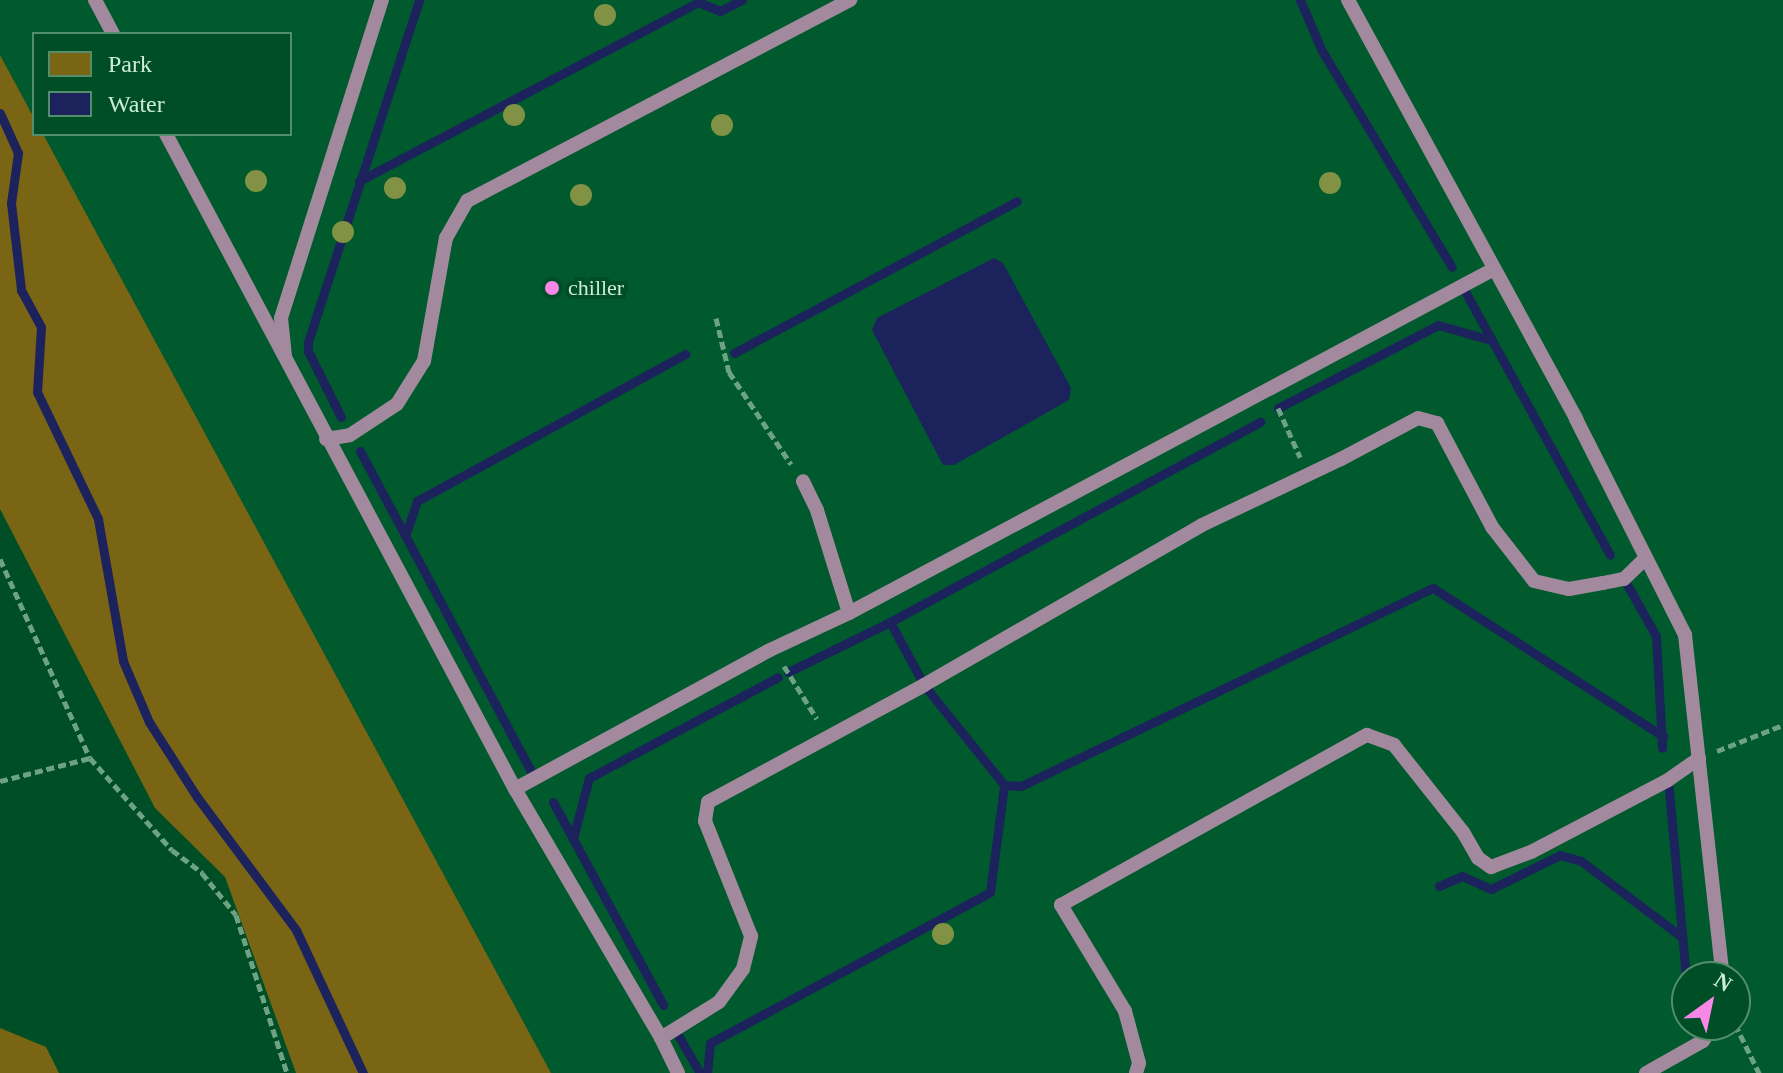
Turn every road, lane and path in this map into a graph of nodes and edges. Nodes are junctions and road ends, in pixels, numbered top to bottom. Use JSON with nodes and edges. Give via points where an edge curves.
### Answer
{"nodes":[{"id":1,"x":95,"y":0,"type":"edge"},
{"id":2,"x":382,"y":0,"type":"edge"},
{"id":3,"x":850,"y":0,"type":"edge"},
{"id":4,"x":1348,"y":0,"type":"edge"},
{"id":5,"x":112,"y":32,"type":"edge"},
{"id":6,"x":167,"y":136,"type":"edge"},
{"id":7,"x":1494,"y":269,"type":"junction"},
{"id":8,"x":716,"y":318,"type":"dead end"},
{"id":9,"x":286,"y":364,"type":"junction"},
{"id":10,"x":1267,"y":390,"type":"junction"},
{"id":11,"x":326,"y":439,"type":"junction"},
{"id":12,"x":1308,"y":475,"type":"junction"},
{"id":13,"x":803,"y":481,"type":"joint"},
{"id":14,"x":1646,"y":558,"type":"junction"},
{"id":15,"x":0,"y":559,"type":"edge"},
{"id":16,"x":849,"y":613,"type":"junction"},
{"id":17,"x":770,"y":650,"type":"junction"},
{"id":18,"x":1783,"y":725,"type":"edge"},
{"id":19,"x":829,"y":737,"type":"junction"},
{"id":20,"x":90,"y":758,"type":"junction"},
{"id":21,"x":1699,"y":758,"type":"junction"},
{"id":22,"x":0,"y":781,"type":"edge"},
{"id":23,"x":515,"y":789,"type":"junction"},
{"id":24,"x":1721,"y":961,"type":"edge"},
{"id":25,"x":661,"y":1038,"type":"junction"},
{"id":26,"x":1703,"y":1041,"type":"edge"},
{"id":27,"x":1744,"y":1041,"type":"edge"},
{"id":28,"x":287,"y":1073,"type":"edge"},
{"id":29,"x":678,"y":1073,"type":"edge"},
{"id":30,"x":1136,"y":1073,"type":"edge"},
{"id":31,"x":1646,"y":1073,"type":"edge"},
{"id":32,"x":1759,"y":1073,"type":"edge"}],
"edges":[{"from":1,"to":5,"type":"lane"},
{"from":2,"to":9,"type":"lane","via":[[281,318]]},
{"from":3,"to":11,"type":"lane","via":[[467,201],[446,238],[424,361],[397,404],[350,435]]},
{"from":4,"to":7,"type":"lane"},
{"from":6,"to":9,"type":"lane"},
{"from":7,"to":10,"type":"lane"},
{"from":7,"to":14,"type":"lane"},
{"from":8,"to":13,"type":"path","via":[[729,372]]},
{"from":9,"to":11,"type":"lane"},
{"from":10,"to":12,"type":"path"},
{"from":10,"to":16,"type":"lane"},
{"from":11,"to":23,"type":"lane"},
{"from":12,"to":14,"type":"lane","via":[[1418,418],[1437,423],[1492,527],[1534,581],[1569,589],[1624,579]]},
{"from":12,"to":19,"type":"lane","via":[[1202,525]]},
{"from":13,"to":16,"type":"lane"},
{"from":14,"to":21,"type":"lane","via":[[1685,635]]},
{"from":15,"to":20,"type":"path"},
{"from":16,"to":17,"type":"lane"},
{"from":17,"to":19,"type":"path"},
{"from":17,"to":23,"type":"lane"},
{"from":18,"to":21,"type":"path"},
{"from":19,"to":25,"type":"lane","via":[[708,802],[705,821],[751,936],[743,969],[719,1002]]},
{"from":20,"to":22,"type":"path"},
{"from":20,"to":28,"type":"path","via":[[236,915]]},
{"from":21,"to":24,"type":"lane"},
{"from":21,"to":30,"type":"lane","via":[[1668,780],[1531,852],[1491,867],[1478,858],[1394,745],[1367,735],[1061,905],[1125,1011],[1139,1063]]},
{"from":23,"to":25,"type":"lane"},
{"from":25,"to":29,"type":"lane"},
{"from":26,"to":31,"type":"lane"},
{"from":27,"to":32,"type":"path"}]}
